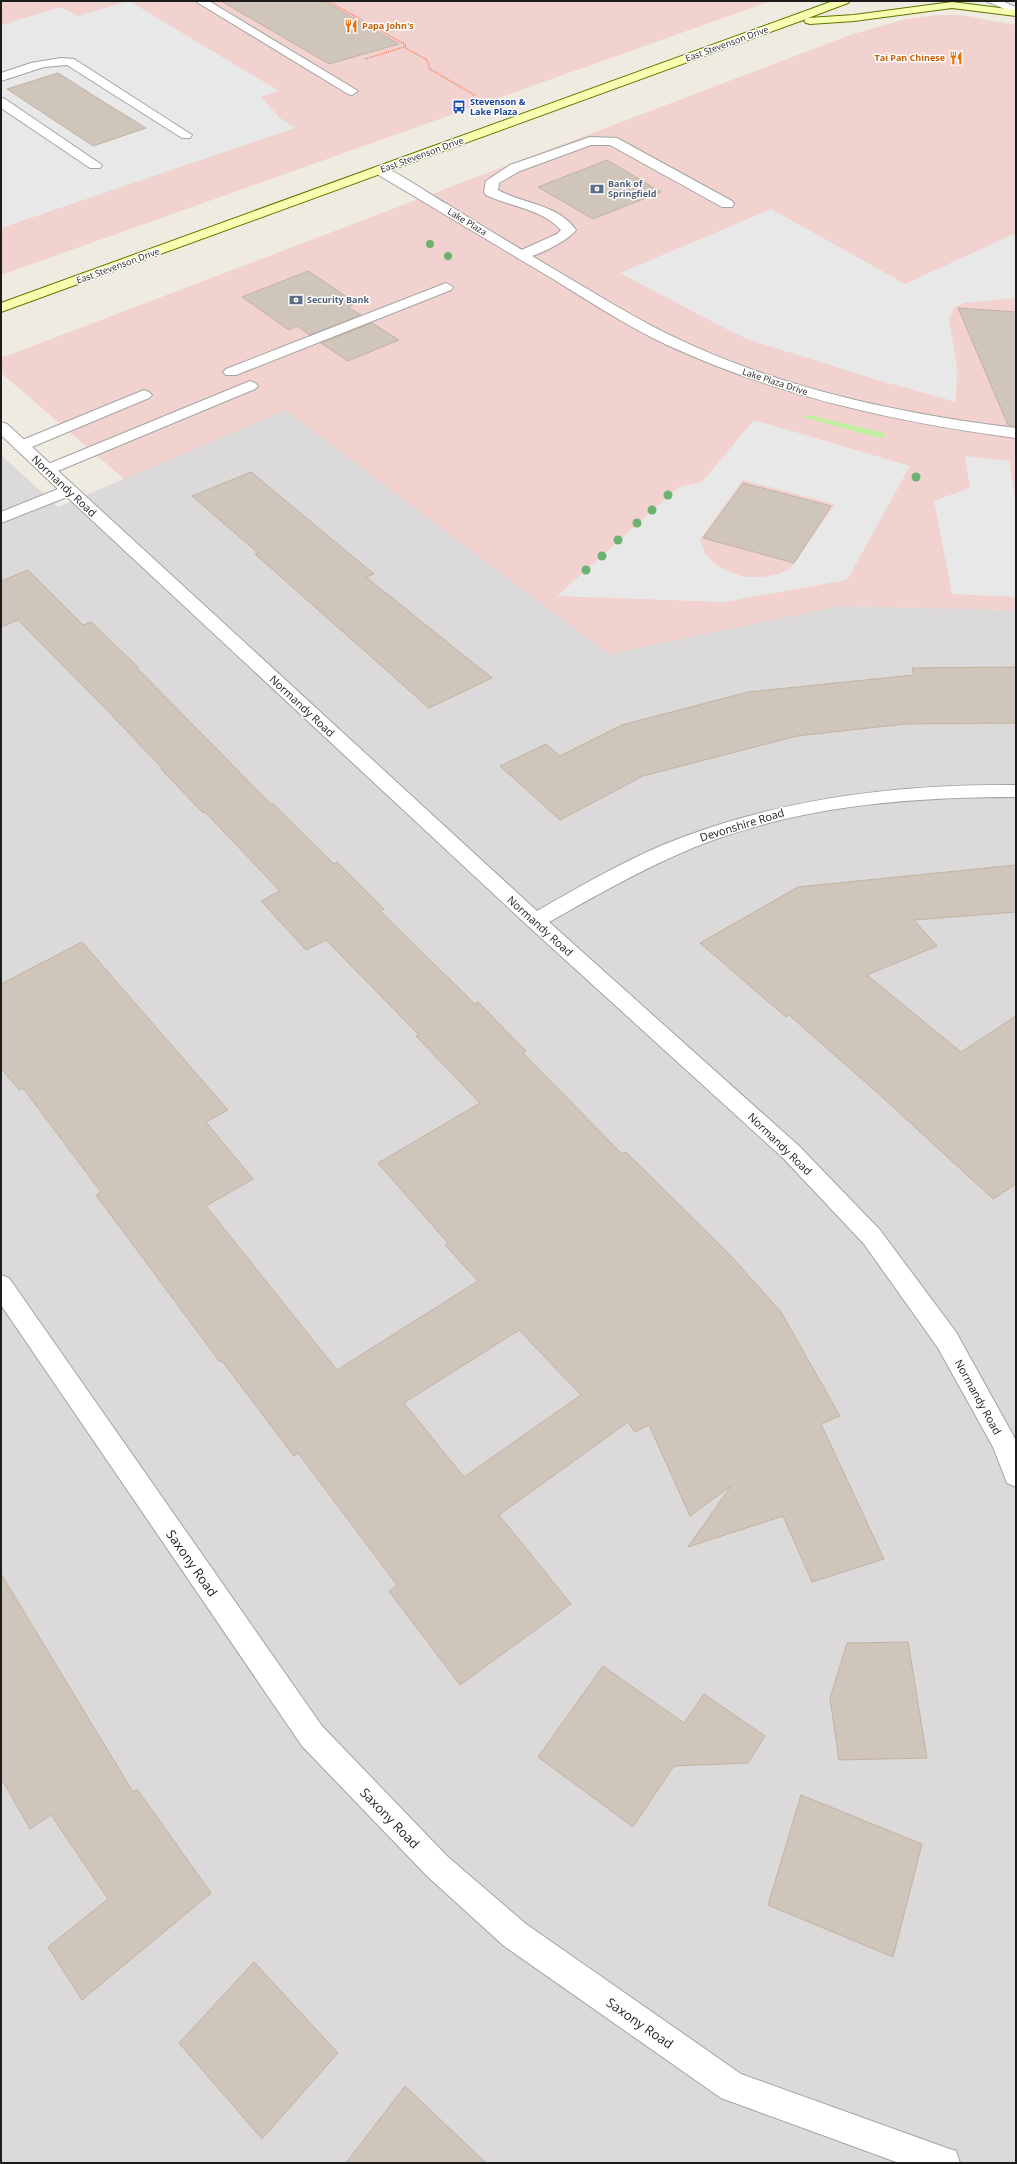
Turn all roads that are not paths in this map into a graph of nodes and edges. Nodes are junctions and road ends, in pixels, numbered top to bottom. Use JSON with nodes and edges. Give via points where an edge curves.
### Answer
{"nodes":[{"id":1,"x":201,"y":1,"type":"edge"},
{"id":2,"x":842,"y":1,"type":"edge"},
{"id":3,"x":992,"y":1,"type":"edge"},
{"id":4,"x":1016,"y":12,"type":"edge"},
{"id":5,"x":789,"y":22,"type":"junction"},
{"id":6,"x":1,"y":77,"type":"edge"},
{"id":7,"x":352,"y":91,"type":"dead end"},
{"id":8,"x":1,"y":102,"type":"edge"},
{"id":9,"x":186,"y":135,"type":"dead end"},
{"id":10,"x":95,"y":166,"type":"dead end"},
{"id":11,"x":380,"y":170,"type":"junction"},
{"id":12,"x":727,"y":204,"type":"dead end"},
{"id":13,"x":522,"y":255,"type":"junction"},
{"id":14,"x":554,"y":274,"type":"joint"},
{"id":15,"x":446,"y":287,"type":"dead end"},
{"id":16,"x":1,"y":308,"type":"edge"},
{"id":17,"x":231,"y":372,"type":"dead end"},
{"id":18,"x":250,"y":386,"type":"dead end"},
{"id":19,"x":144,"y":395,"type":"dead end"},
{"id":20,"x":1,"y":427,"type":"edge"},
{"id":21,"x":1016,"y":433,"type":"edge"},
{"id":22,"x":21,"y":446,"type":"junction"},
{"id":23,"x":47,"y":470,"type":"junction"},
{"id":24,"x":69,"y":490,"type":"junction"},
{"id":25,"x":1,"y":518,"type":"edge"},
{"id":26,"x":1016,"y":791,"type":"edge"},
{"id":27,"x":535,"y":921,"type":"junction"},
{"id":28,"x":1,"y":1286,"type":"edge"},
{"id":29,"x":1016,"y":1475,"type":"edge"},
{"id":30,"x":944,"y":2163,"type":"edge"}],
"edges":[{"from":1,"to":7,"type":"street"},
{"from":2,"to":5,"type":"main road","name":"East Stevenson Drive"},
{"from":3,"to":4,"type":"street"},
{"from":4,"to":5,"type":"main road","via":[[952,5],[854,18]]},
{"from":5,"to":11,"type":"main road","name":"East Stevenson Drive"},
{"from":6,"to":9,"type":"street","via":[[42,63],[70,62]]},
{"from":8,"to":10,"type":"street"},
{"from":11,"to":13,"type":"street","name":"Lake Plaza"},
{"from":11,"to":16,"type":"main road","name":"East Stevenson Drive"},
{"from":12,"to":13,"type":"street","via":[[612,141],[590,141],[515,168],[493,181],[491,192],[501,198],[552,215],[562,221],[569,230],[562,237]]},
{"from":13,"to":14,"type":"street","name":"Lake Plaza"},
{"from":14,"to":21,"type":"street","name":"Lake Plaza Drive","via":[[619,314],[672,342],[733,368],[797,390],[862,408],[953,425]]},
{"from":15,"to":17,"type":"street"},
{"from":18,"to":23,"type":"street"},
{"from":19,"to":22,"type":"street"},
{"from":20,"to":22,"type":"street","name":"Normandy Road"},
{"from":22,"to":23,"type":"street","name":"Normandy Road"},
{"from":23,"to":24,"type":"street","name":"Normandy Road"},
{"from":24,"to":25,"type":"street"},
{"from":24,"to":27,"type":"street","name":"Normandy Road"},
{"from":26,"to":27,"type":"street","name":"Devonshire Road","via":[[962,790],[865,798],[778,813],[689,842],[645,861]]},
{"from":27,"to":29,"type":"street","name":"Normandy Road","via":[[791,1152],[872,1237],[947,1340],[1004,1443]]},
{"from":28,"to":30,"type":"street","name":"Saxony Road","via":[[312,1736],[437,1866],[515,1935],[732,2086]]}]}
